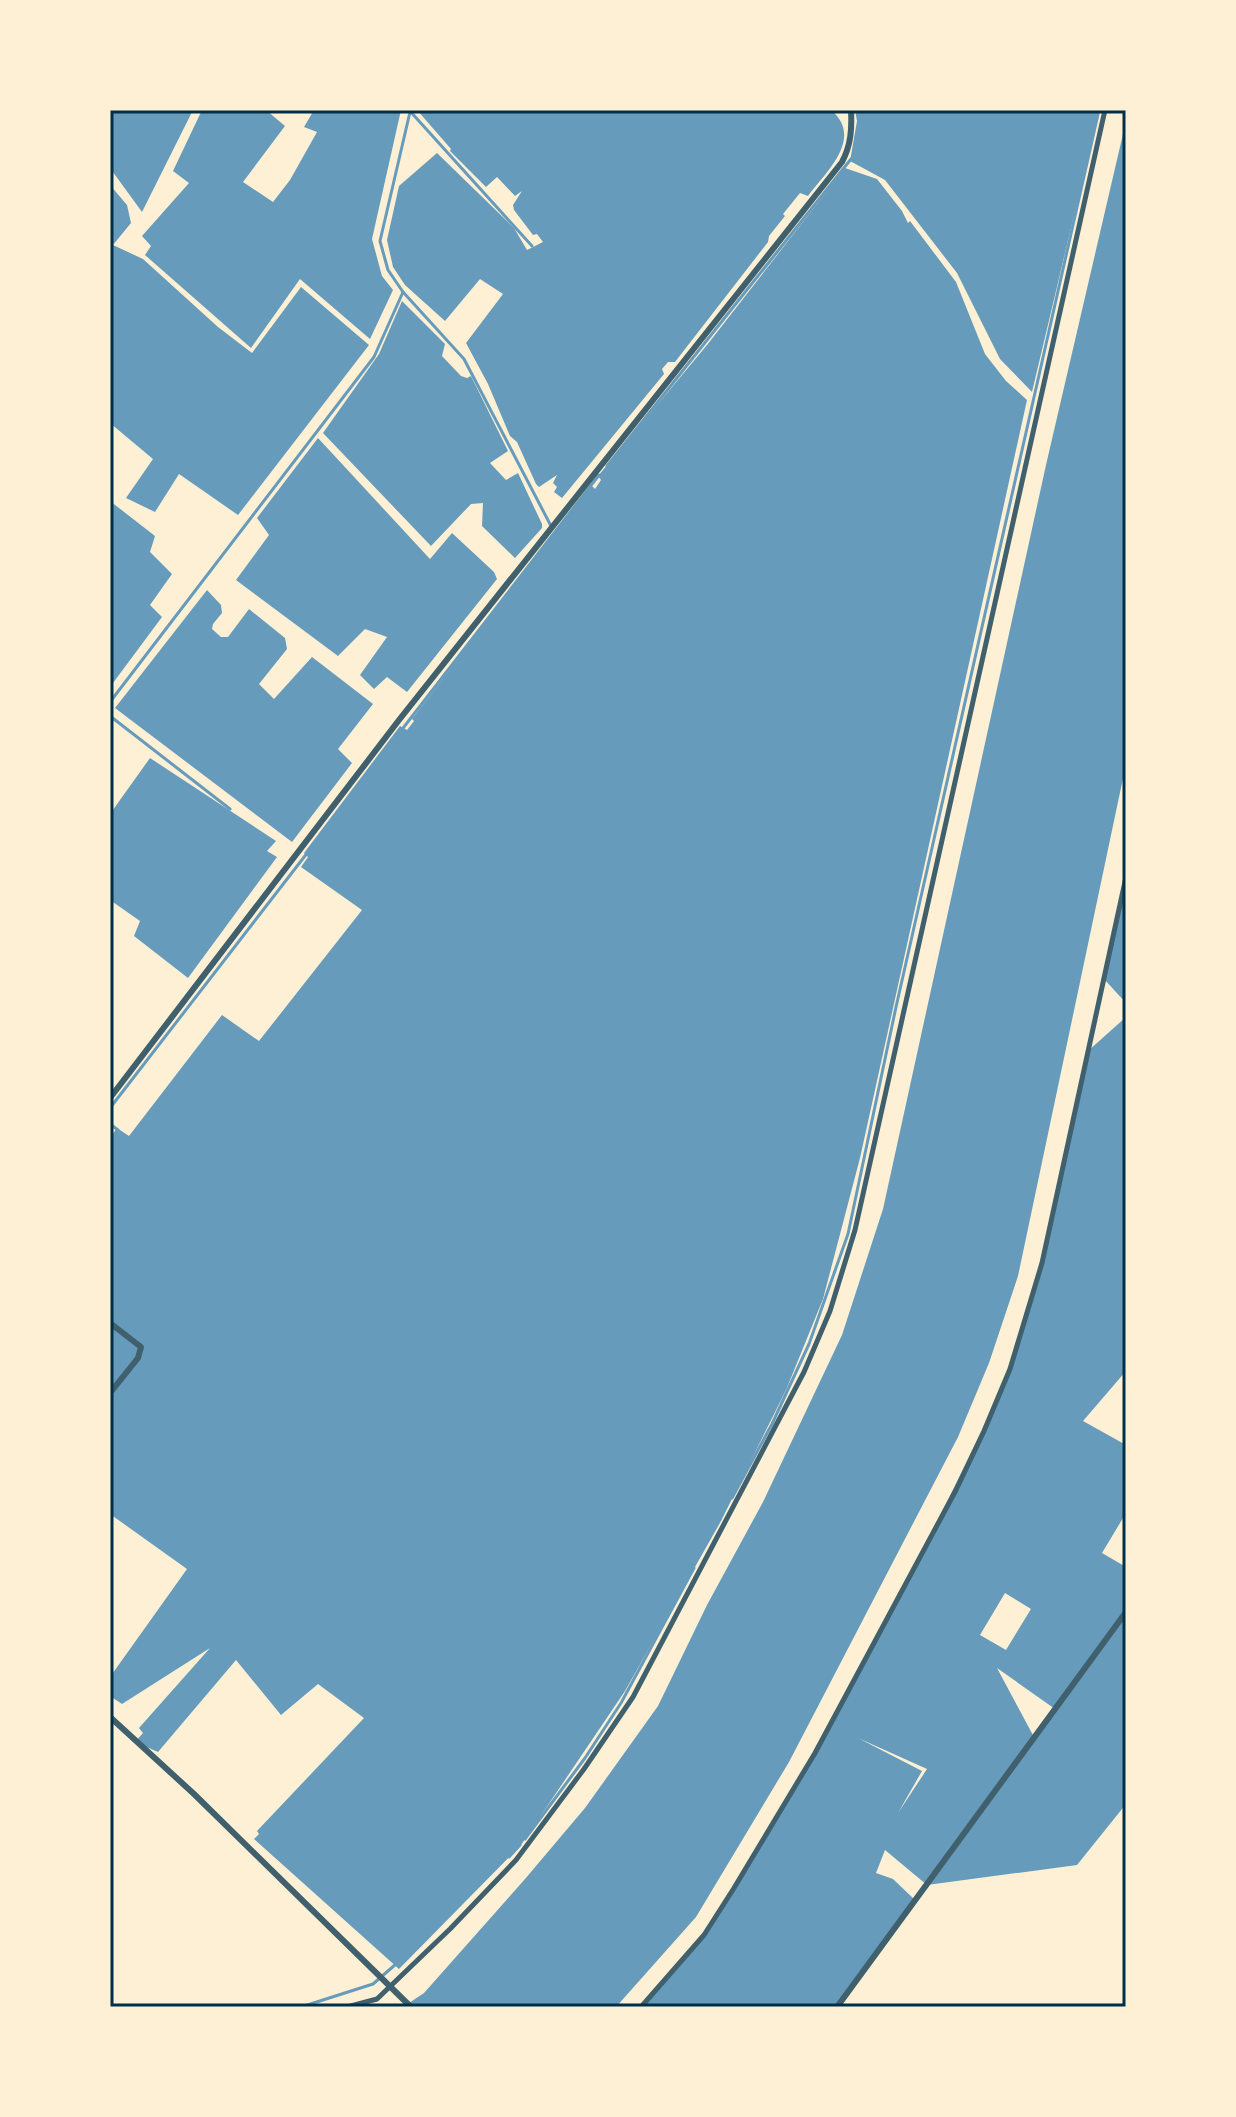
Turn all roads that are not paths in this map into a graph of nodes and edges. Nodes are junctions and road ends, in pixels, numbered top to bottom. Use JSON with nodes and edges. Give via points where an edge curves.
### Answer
{"nodes":[{"id":1,"x":851,"y":110,"type":"edge"},
{"id":2,"x":1105,"y":110,"type":"edge"},
{"id":3,"x":1126,"y":877,"type":"edge"},
{"id":4,"x":110,"y":1098,"type":"edge"},
{"id":5,"x":110,"y":1323,"type":"edge"},
{"id":6,"x":110,"y":1393,"type":"edge"},
{"id":7,"x":1126,"y":1612,"type":"edge"},
{"id":8,"x":110,"y":1717,"type":"edge"},
{"id":9,"x":347,"y":2007,"type":"edge"},
{"id":10,"x":411,"y":2007,"type":"edge"},
{"id":11,"x":641,"y":2007,"type":"edge"},
{"id":12,"x":837,"y":2007,"type":"edge"}],
"edges":[{"from":1,"to":4,"type":"street","via":[[849,150],[842,162],[399,720]]},
{"from":2,"to":9,"type":"street","via":[[855,1230],[830,1311],[792,1397],[690,1592],[633,1697],[584,1769],[516,1860],[450,1929],[377,1999]]},
{"from":3,"to":11,"type":"street","via":[[1042,1263],[1014,1357],[984,1431],[815,1753],[704,1935]]},
{"from":5,"to":6,"type":"street","via":[[141,1347]]},
{"from":7,"to":12,"type":"street"},
{"from":8,"to":10,"type":"street"}]}
